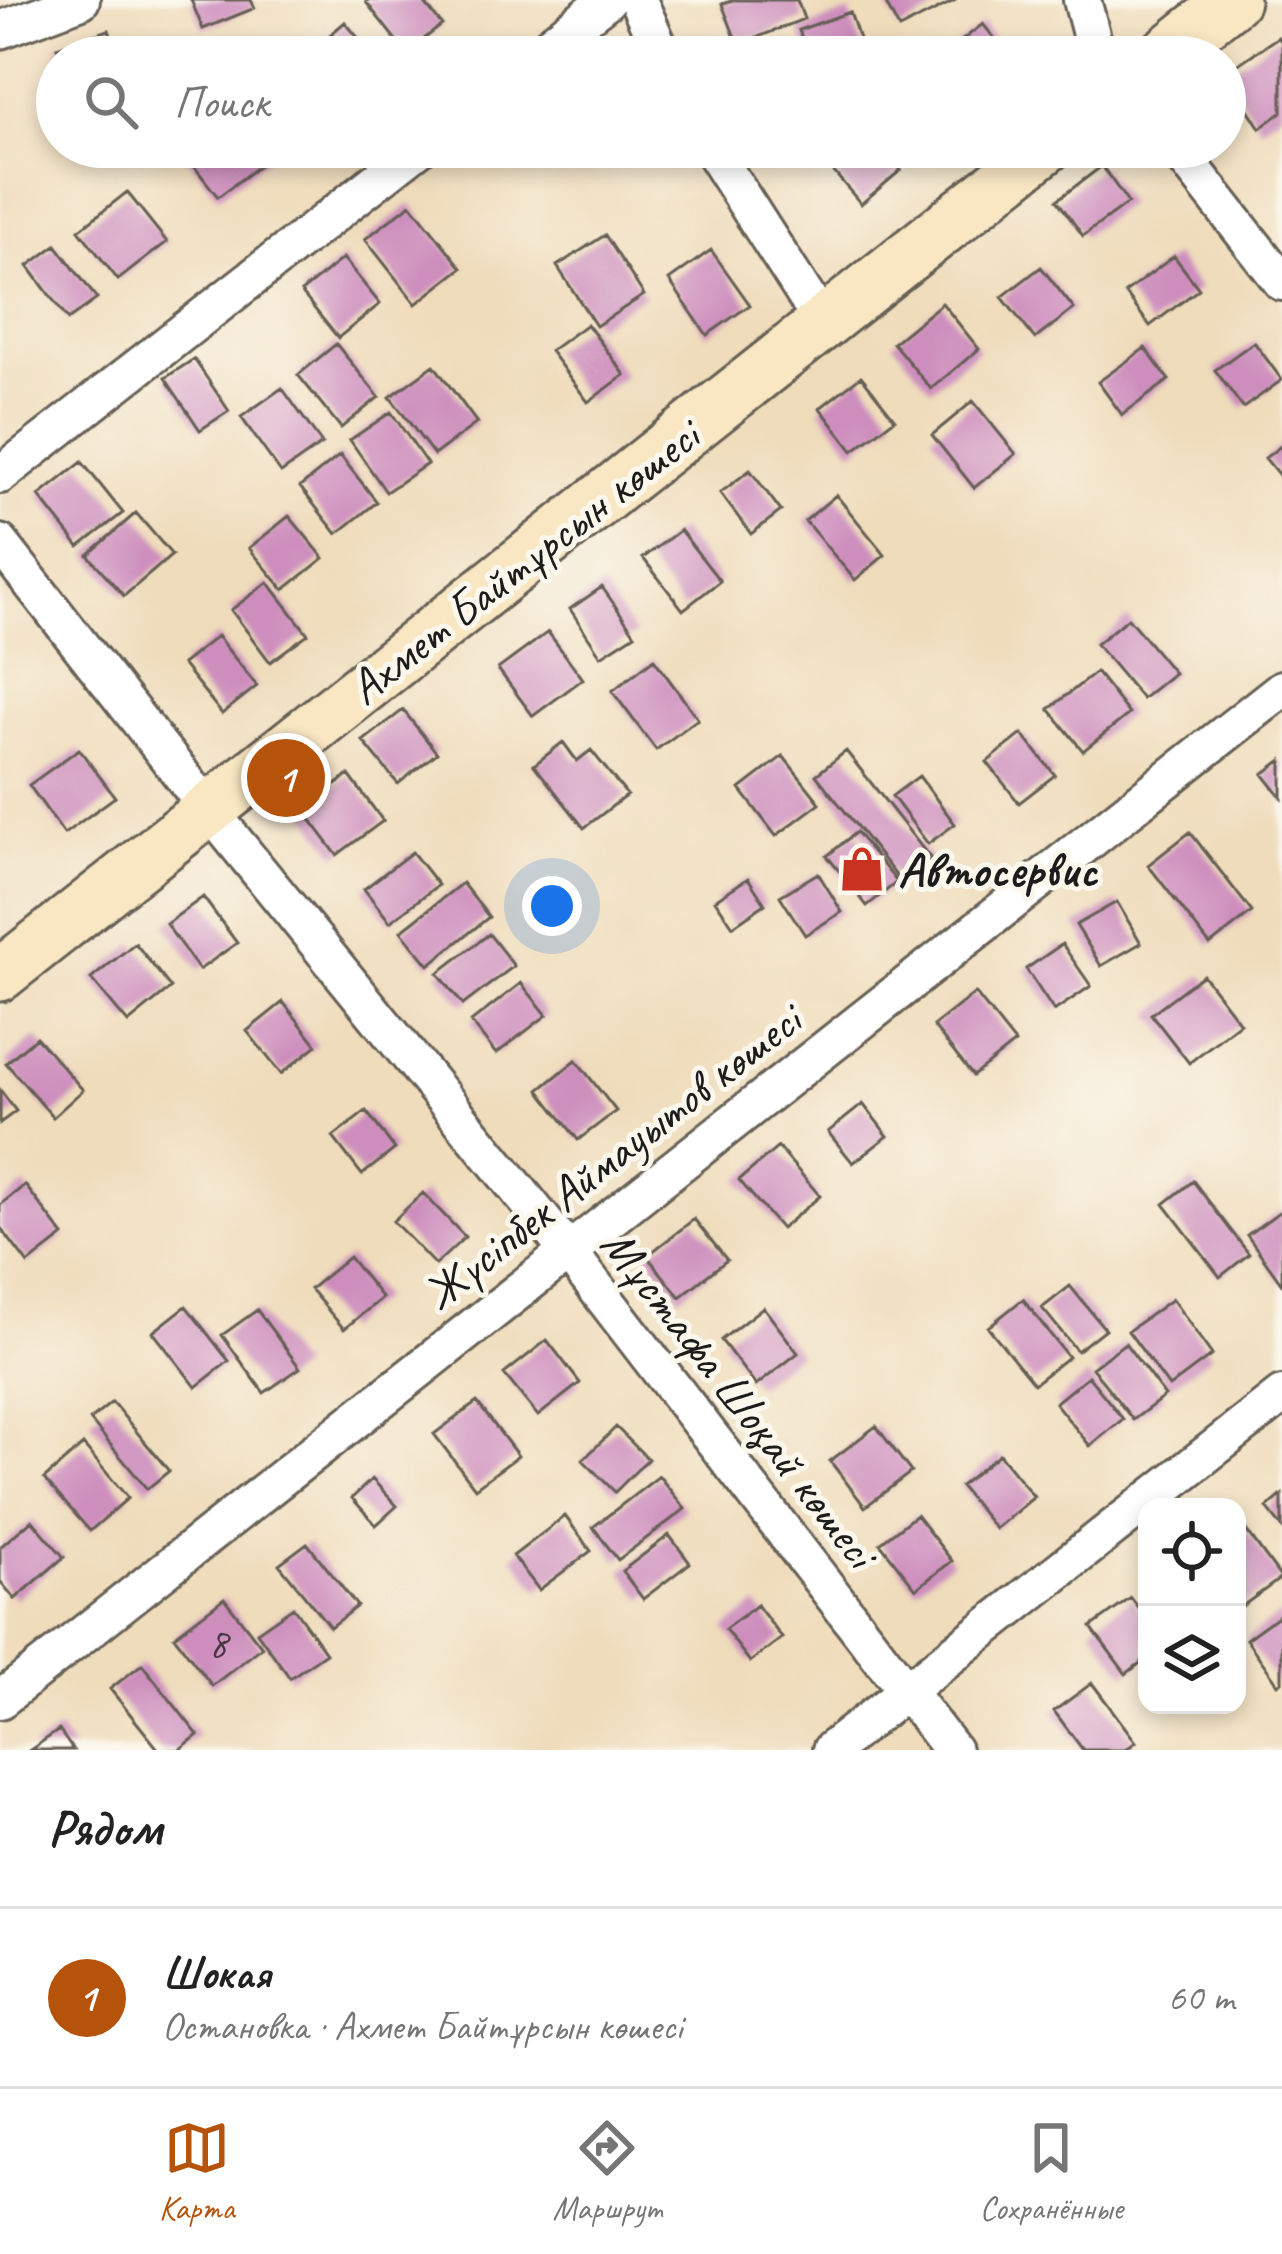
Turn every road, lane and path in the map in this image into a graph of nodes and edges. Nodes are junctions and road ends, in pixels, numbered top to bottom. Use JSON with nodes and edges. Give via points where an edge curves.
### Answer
{"nodes":[{"id":1,"x":81,"y":0,"type":"edge"},
{"id":2,"x":607,"y":0,"type":"edge"},
{"id":3,"x":638,"y":0,"type":"edge"},
{"id":4,"x":1082,"y":0,"type":"edge"},
{"id":5,"x":1233,"y":0,"type":"edge"},
{"id":6,"x":0,"y":30,"type":"edge"},
{"id":7,"x":562,"y":36,"type":"edge"},
{"id":8,"x":654,"y":36,"type":"edge"},
{"id":9,"x":1091,"y":36,"type":"edge"},
{"id":10,"x":1188,"y":36,"type":"edge"},
{"id":11,"x":392,"y":168,"type":"edge"},
{"id":12,"x":723,"y":168,"type":"edge"},
{"id":13,"x":1019,"y":168,"type":"edge"},
{"id":14,"x":1192,"y":168,"type":"edge"},
{"id":15,"x":1282,"y":282,"type":"edge"},
{"id":16,"x":823,"y":323,"type":"junction"},
{"id":17,"x":0,"y":476,"type":"edge"},
{"id":18,"x":0,"y":543,"type":"edge"},
{"id":19,"x":1282,"y":688,"type":"edge"},
{"id":20,"x":209,"y":810,"type":"junction"},
{"id":21,"x":0,"y":975,"type":"edge"},
{"id":22,"x":567,"y":1250,"type":"junction"},
{"id":23,"x":1282,"y":1395,"type":"edge"},
{"id":24,"x":904,"y":1691,"type":"junction"},
{"id":25,"x":0,"y":1700,"type":"edge"},
{"id":26,"x":831,"y":1750,"type":"edge"},
{"id":27,"x":952,"y":1750,"type":"edge"}],
"edges":[{"from":1,"to":6,"type":"street"},
{"from":2,"to":7,"type":"street"},
{"from":3,"to":8,"type":"street"},
{"from":4,"to":9,"type":"street"},
{"from":5,"to":10,"type":"street"},
{"from":11,"to":17,"type":"street"},
{"from":12,"to":16,"type":"street"},
{"from":13,"to":16,"type":"street","name":"Ахмет Байтұрсын көшесі"},
{"from":14,"to":15,"type":"street"},
{"from":16,"to":20,"type":"street","name":"Ахмет Байтұрсын көшесі"},
{"from":18,"to":20,"type":"street","name":"Мұстафа Шоқай көшесі"},
{"from":19,"to":22,"type":"street","name":"Жүсіпбек Аймауытов көшесі"},
{"from":20,"to":21,"type":"street","name":"Ахмет Байтұрсын көшесі"},
{"from":20,"to":22,"type":"street","name":"Мұстафа Шоқай көшесі"},
{"from":22,"to":24,"type":"street","name":"Мұстафа Шоқай көшесі"},
{"from":22,"to":25,"type":"street","name":"Жүсіпбек Аймауытов көшесі"},
{"from":23,"to":24,"type":"street"},
{"from":24,"to":26,"type":"street"},
{"from":24,"to":27,"type":"street","name":"Мұстафа Шоқай көшесі"}]}
